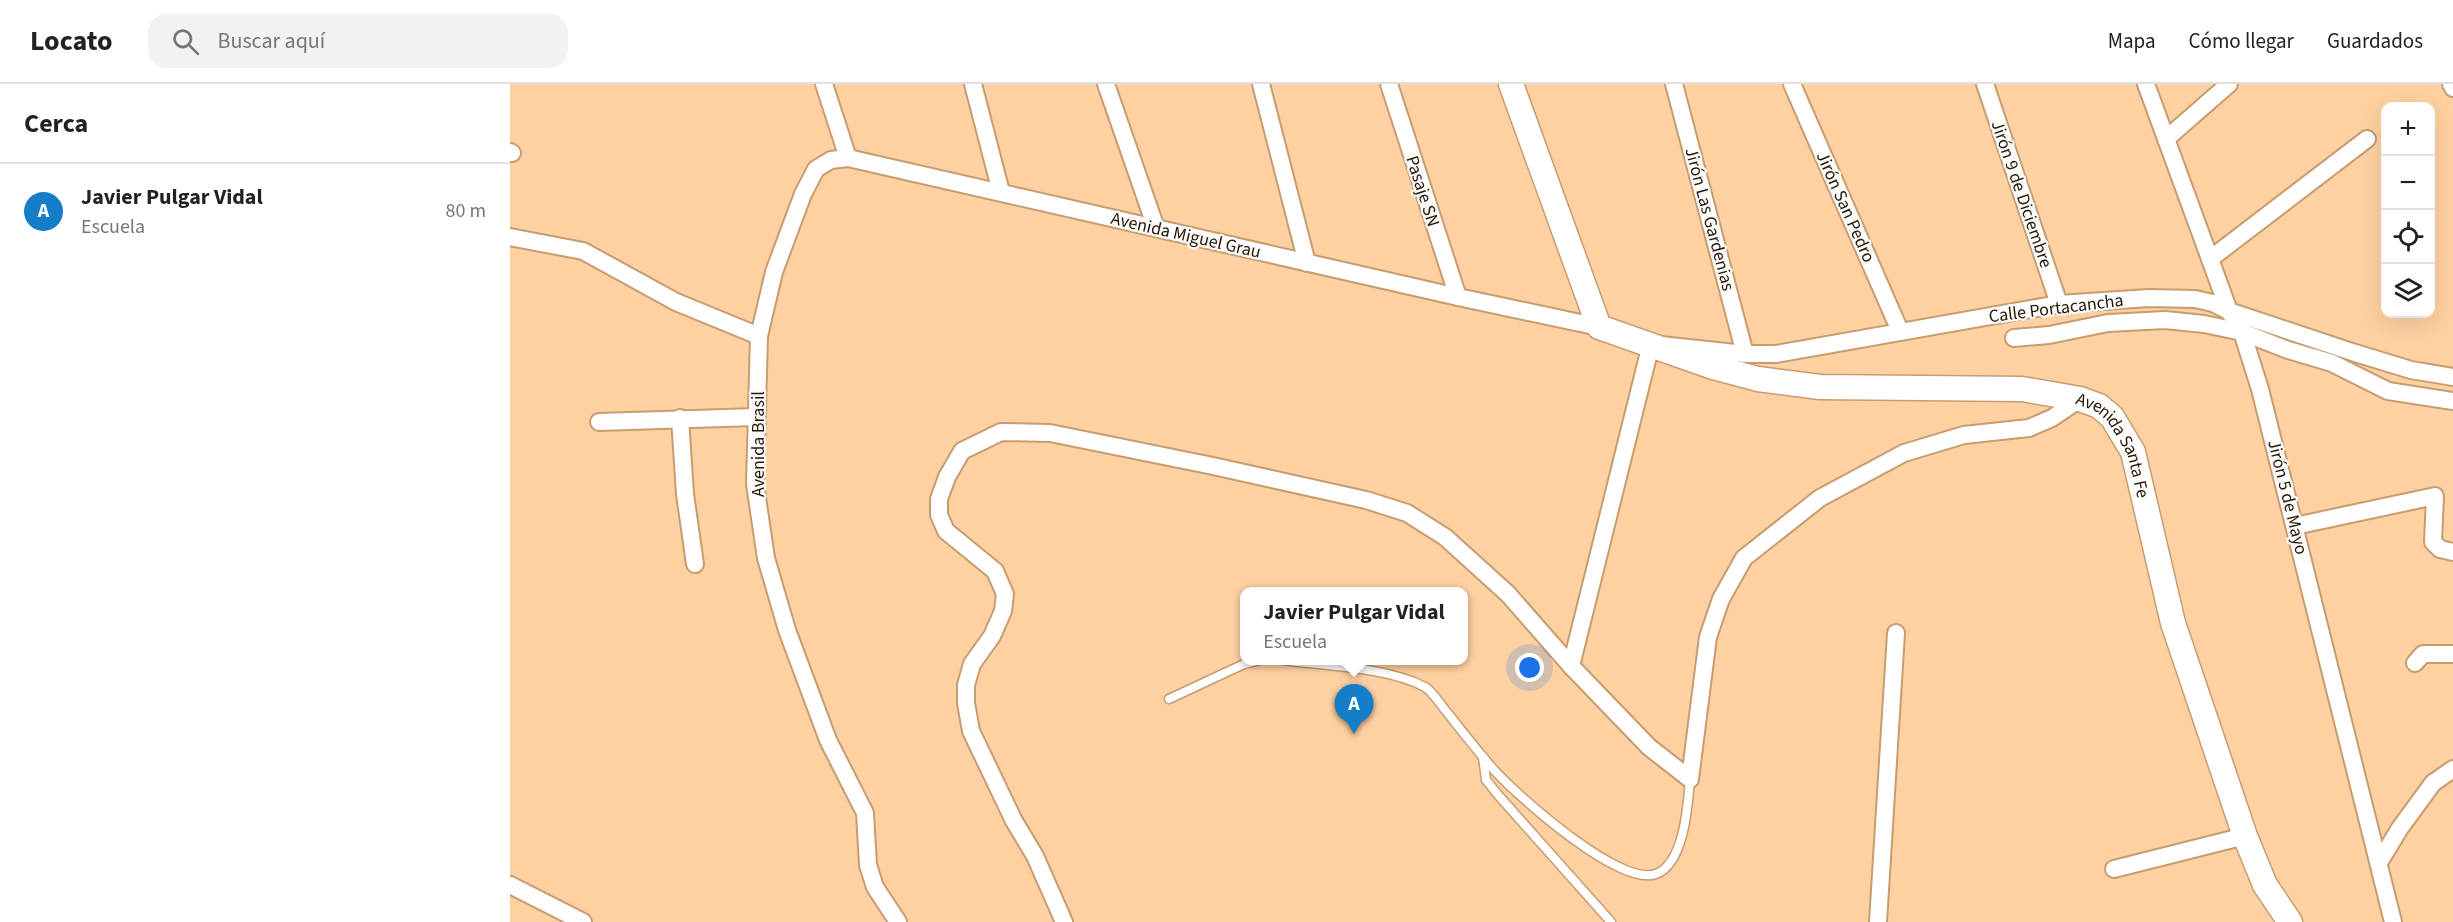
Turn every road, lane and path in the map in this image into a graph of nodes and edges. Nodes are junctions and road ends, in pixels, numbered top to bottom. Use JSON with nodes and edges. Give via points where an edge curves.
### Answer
{"nodes":[{"id":1,"x":824,"y":84,"type":"edge"},
{"id":2,"x":974,"y":84,"type":"edge"},
{"id":3,"x":1106,"y":84,"type":"edge"},
{"id":4,"x":1261,"y":84,"type":"edge"},
{"id":5,"x":1389,"y":84,"type":"edge"},
{"id":6,"x":1511,"y":84,"type":"edge"},
{"id":7,"x":1674,"y":84,"type":"edge"},
{"id":8,"x":1792,"y":84,"type":"edge"},
{"id":9,"x":1985,"y":84,"type":"edge"},
{"id":10,"x":2146,"y":84,"type":"edge"},
{"id":11,"x":2229,"y":84,"type":"edge"},
{"id":12,"x":2166,"y":139,"type":"junction"},
{"id":13,"x":2367,"y":139,"type":"dead end"},
{"id":14,"x":848,"y":158,"type":"junction"},
{"id":15,"x":1001,"y":192,"type":"junction"},
{"id":16,"x":1156,"y":228,"type":"junction"},
{"id":17,"x":510,"y":237,"type":"edge"},
{"id":18,"x":2210,"y":259,"type":"junction"},
{"id":19,"x":1307,"y":263,"type":"junction"},
{"id":20,"x":1458,"y":297,"type":"junction"},
{"id":21,"x":2059,"y":304,"type":"junction"},
{"id":22,"x":2229,"y":311,"type":"junction"},
{"id":23,"x":1599,"y":327,"type":"junction"},
{"id":24,"x":1900,"y":331,"type":"junction"},
{"id":25,"x":2242,"y":332,"type":"junction"},
{"id":26,"x":759,"y":336,"type":"junction"},
{"id":27,"x":2014,"y":338,"type":"dead end"},
{"id":28,"x":1651,"y":344,"type":"junction"},
{"id":29,"x":1745,"y":354,"type":"junction"},
{"id":30,"x":2453,"y":376,"type":"edge"},
{"id":31,"x":2079,"y":399,"type":"junction"},
{"id":32,"x":2453,"y":401,"type":"edge"},
{"id":33,"x":756,"y":417,"type":"junction"},
{"id":34,"x":680,"y":418,"type":"junction"},
{"id":35,"x":600,"y":422,"type":"dead end"},
{"id":36,"x":2295,"y":526,"type":"junction"},
{"id":37,"x":2453,"y":552,"type":"edge"},
{"id":38,"x":695,"y":564,"type":"dead end"},
{"id":39,"x":1896,"y":633,"type":"dead end"},
{"id":40,"x":2453,"y":654,"type":"edge"},
{"id":41,"x":2415,"y":663,"type":"dead end"},
{"id":42,"x":1242,"y":665,"type":"edge"},
{"id":43,"x":1320,"y":665,"type":"edge"},
{"id":44,"x":1571,"y":666,"type":"junction"},
{"id":45,"x":1170,"y":699,"type":"dead end"},
{"id":46,"x":1483,"y":757,"type":"junction"},
{"id":47,"x":2453,"y":769,"type":"edge"},
{"id":48,"x":1690,"y":779,"type":"junction"},
{"id":49,"x":2245,"y":836,"type":"junction"},
{"id":50,"x":2380,"y":861,"type":"junction"},
{"id":51,"x":2114,"y":869,"type":"dead end"},
{"id":52,"x":510,"y":885,"type":"edge"},
{"id":53,"x":583,"y":922,"type":"edge"},
{"id":54,"x":898,"y":922,"type":"edge"},
{"id":55,"x":1064,"y":922,"type":"edge"},
{"id":56,"x":1611,"y":922,"type":"edge"},
{"id":57,"x":1878,"y":922,"type":"edge"},
{"id":58,"x":2289,"y":922,"type":"edge"},
{"id":59,"x":2393,"y":922,"type":"edge"}],
"edges":[{"from":1,"to":14,"type":"street"},
{"from":2,"to":15,"type":"street"},
{"from":3,"to":16,"type":"street"},
{"from":4,"to":19,"type":"street"},
{"from":5,"to":20,"type":"street","name":"Pasaje SN"},
{"from":6,"to":23,"type":"street"},
{"from":7,"to":29,"type":"street","name":"Jirón Las Gardenias"},
{"from":8,"to":24,"type":"street","name":"Jirón San Pedro"},
{"from":9,"to":21,"type":"street","name":"Jirón 9 de Diciembre"},
{"from":10,"to":12,"type":"street","name":"Jirón 5 de Mayo"},
{"from":11,"to":12,"type":"street"},
{"from":12,"to":18,"type":"street","name":"Jirón 5 de Mayo"},
{"from":13,"to":18,"type":"street"},
{"from":14,"to":15,"type":"street","name":"Avenida Miguel Grau"},
{"from":14,"to":26,"type":"street","name":"Avenida Brasil","via":[[831,160],[816,169],[803,195],[774,272]]},
{"from":15,"to":16,"type":"street","name":"Avenida Miguel Grau"},
{"from":16,"to":19,"type":"street","name":"Avenida Miguel Grau"},
{"from":17,"to":26,"type":"street","via":[[583,251],[676,302]]},
{"from":18,"to":22,"type":"street","name":"Jirón 5 de Mayo"},
{"from":19,"to":20,"type":"street","name":"Avenida Miguel Grau"},
{"from":20,"to":23,"type":"street","name":"Avenida Miguel Grau"},
{"from":21,"to":22,"type":"street","name":"Calle Portacancha","via":[[2195,299]]},
{"from":21,"to":24,"type":"street","name":"Calle Portacancha"},
{"from":22,"to":25,"type":"street","name":"Jirón 5 de Mayo"},
{"from":22,"to":30,"type":"street","name":"Calle Portacancha","via":[[2411,370]]},
{"from":23,"to":28,"type":"street","name":"Avenida Santa Fe"},
{"from":24,"to":29,"type":"street","name":"Calle Portacancha","via":[[1776,354]]},
{"from":25,"to":27,"type":"street","via":[[2165,320],[2108,323]]},
{"from":25,"to":32,"type":"street","via":[[2332,363],[2388,391]]},
{"from":25,"to":36,"type":"street","name":"Jirón 5 de Mayo"},
{"from":26,"to":33,"type":"street","name":"Avenida Brasil"},
{"from":28,"to":29,"type":"street","name":"Calle Portacancha"},
{"from":28,"to":31,"type":"street","name":"Avenida Santa Fe","via":[[1758,379],[1820,387],[2022,389]]},
{"from":28,"to":44,"type":"street"},
{"from":31,"to":48,"type":"street","via":[[2029,428],[1964,435],[1904,453],[1820,498],[1744,558],[1721,599],[1708,636]]},
{"from":31,"to":49,"type":"street","name":"Avenida Santa Fe","via":[[2099,406],[2112,417],[2133,452],[2173,623]]},
{"from":33,"to":34,"type":"street"},
{"from":33,"to":54,"type":"street","name":"Avenida Brasil","via":[[754,484],[766,558],[787,630],[828,740],[866,813],[868,865],[875,887]]},
{"from":34,"to":35,"type":"street"},
{"from":34,"to":38,"type":"street"},
{"from":36,"to":37,"type":"street","via":[[2435,496],[2433,542],[2440,549]]},
{"from":36,"to":50,"type":"street","name":"Jirón 5 de Mayo"},
{"from":39,"to":57,"type":"street"},
{"from":40,"to":41,"type":"street","via":[[2423,654]]},
{"from":42,"to":45,"type":"lane"},
{"from":43,"to":46,"type":"lane","via":[[1397,675],[1427,688]]},
{"from":44,"to":48,"type":"street","via":[[1649,747]]},
{"from":44,"to":55,"type":"street","via":[[1508,594],[1445,537],[1407,513],[1213,465],[1050,433],[1001,432],[962,451],[939,498],[939,515],[946,531],[995,572],[1005,594],[992,636],[972,664],[966,685],[971,731]]},
{"from":46,"to":48,"type":"lane","via":[[1544,818],[1596,855],[1643,876],[1658,873],[1673,862],[1688,811]]},
{"from":46,"to":56,"type":"lane","via":[[1486,780],[1492,788]]},
{"from":47,"to":50,"type":"street","via":[[2433,783]]},
{"from":49,"to":51,"type":"street"},
{"from":49,"to":58,"type":"street","name":"Avenida Santa Fe","via":[[2265,885]]},
{"from":50,"to":59,"type":"street","name":"Jirón 5 de Mayo"},
{"from":52,"to":53,"type":"street"}]}
